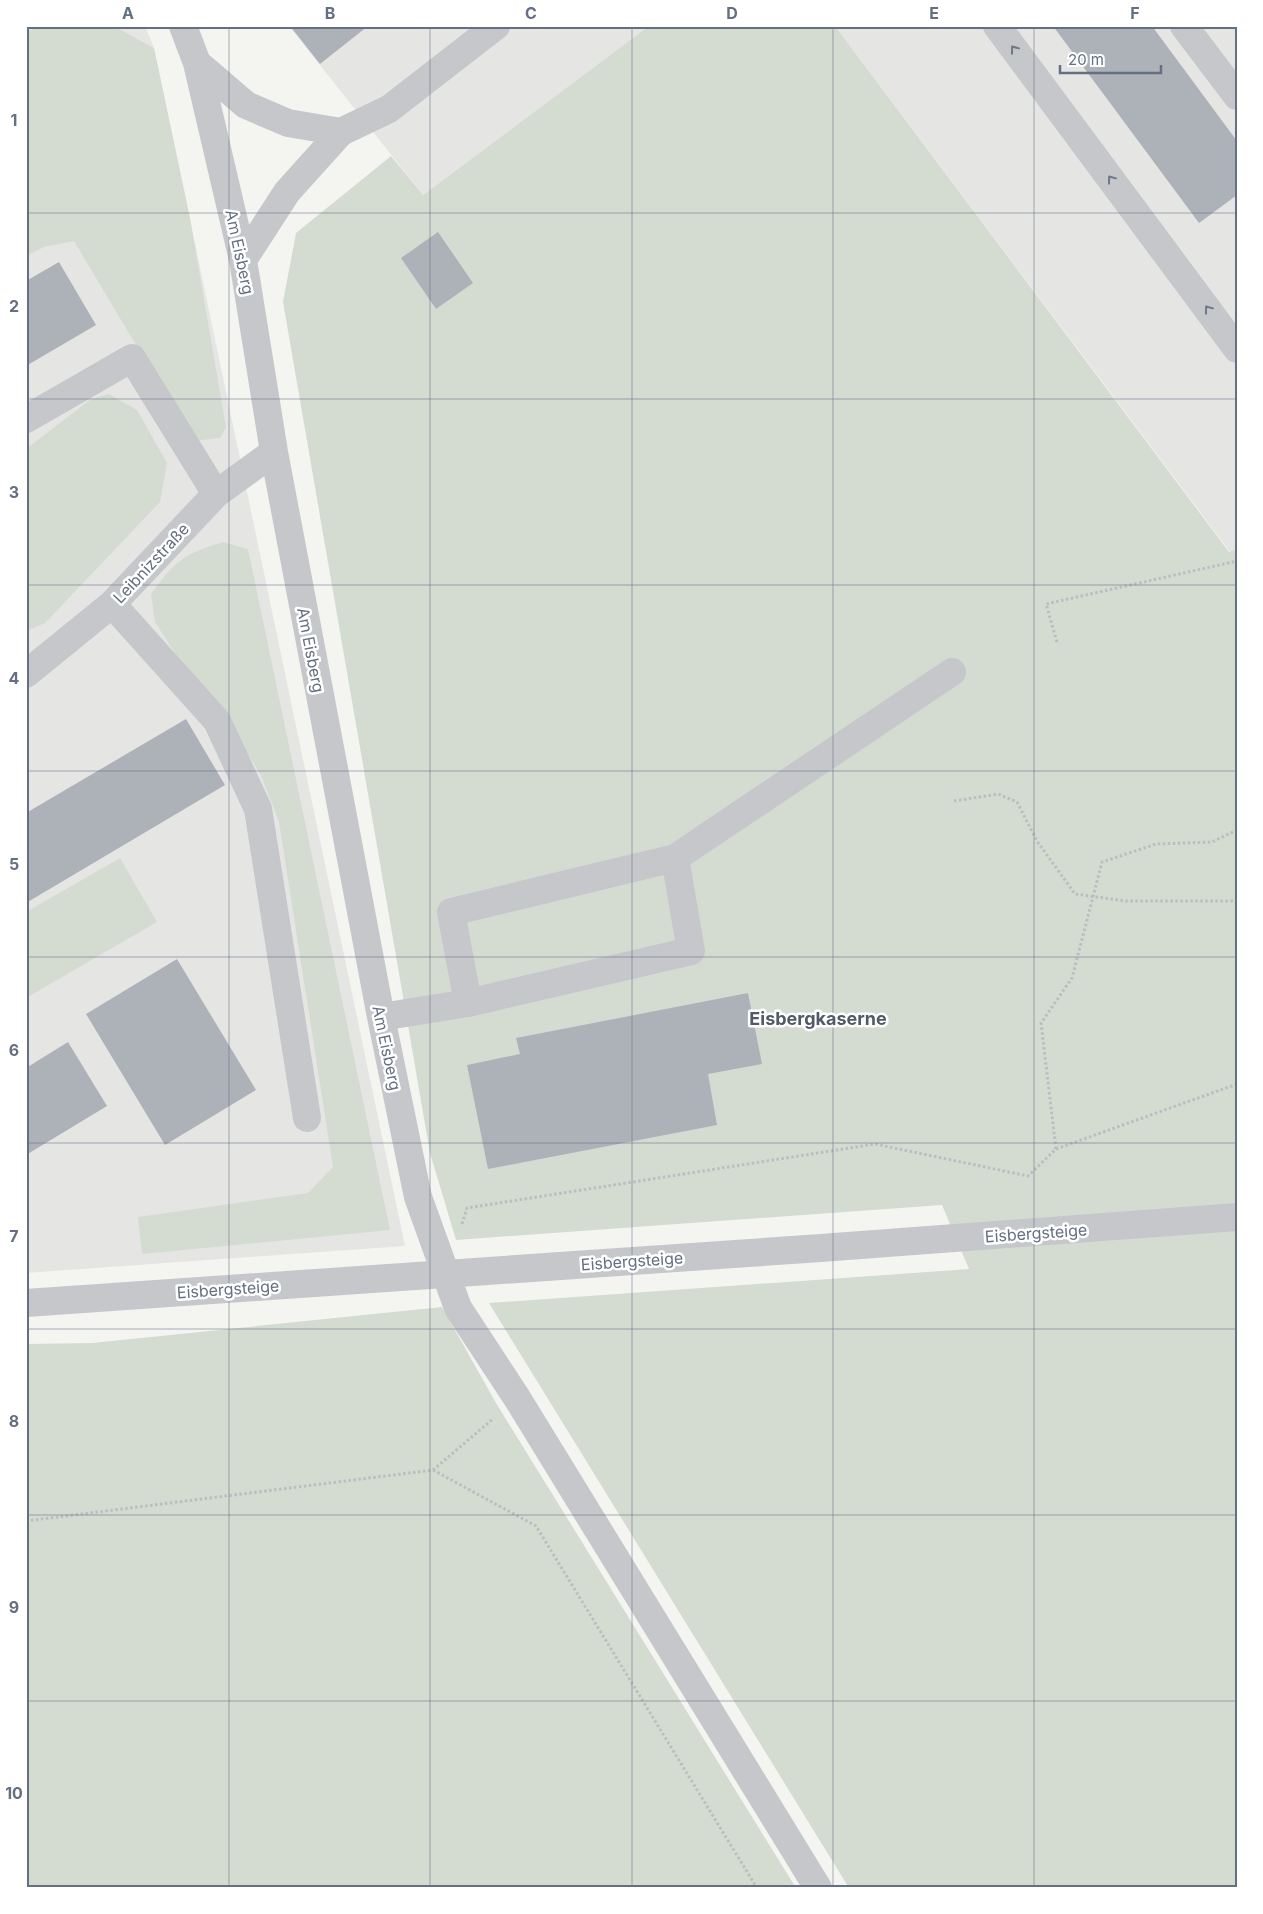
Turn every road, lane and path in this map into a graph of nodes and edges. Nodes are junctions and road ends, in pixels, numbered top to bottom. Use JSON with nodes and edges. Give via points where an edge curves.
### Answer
{"nodes":[{"id":1,"x":183,"y":26,"type":"edge"},
{"id":2,"x":496,"y":26,"type":"edge"},
{"id":3,"x":997,"y":26,"type":"edge"},
{"id":4,"x":1184,"y":26,"type":"edge"},
{"id":5,"x":197,"y":63,"type":"junction"},
{"id":6,"x":1237,"y":96,"type":"edge"},
{"id":7,"x":341,"y":132,"type":"junction"},
{"id":8,"x":243,"y":260,"type":"junction"},
{"id":9,"x":1237,"y":348,"type":"edge"},
{"id":10,"x":26,"y":419,"type":"edge"},
{"id":11,"x":274,"y":452,"type":"junction"},
{"id":12,"x":216,"y":494,"type":"junction"},
{"id":13,"x":1237,"y":562,"type":"edge"},
{"id":14,"x":112,"y":604,"type":"junction"},
{"id":15,"x":1057,"y":642,"type":"dead end"},
{"id":16,"x":27,"y":672,"type":"edge"},
{"id":17,"x":952,"y":672,"type":"dead end"},
{"id":18,"x":954,"y":801,"type":"dead end"},
{"id":19,"x":1237,"y":830,"type":"edge"},
{"id":20,"x":674,"y":858,"type":"junction"},
{"id":21,"x":1093,"y":897,"type":"junction"},
{"id":22,"x":1237,"y":903,"type":"edge"},
{"id":23,"x":468,"y":1003,"type":"junction"},
{"id":24,"x":380,"y":1017,"type":"junction"},
{"id":25,"x":1237,"y":1084,"type":"edge"},
{"id":26,"x":307,"y":1118,"type":"dead end"},
{"id":27,"x":1056,"y":1149,"type":"junction"},
{"id":28,"x":1237,"y":1217,"type":"edge"},
{"id":29,"x":461,"y":1227,"type":"dead end"},
{"id":30,"x":445,"y":1274,"type":"junction"},
{"id":31,"x":26,"y":1303,"type":"edge"},
{"id":32,"x":517,"y":1398,"type":"junction"},
{"id":33,"x":433,"y":1470,"type":"junction"},
{"id":34,"x":26,"y":1521,"type":"edge"},
{"id":35,"x":757,"y":1888,"type":"edge"},
{"id":36,"x":818,"y":1888,"type":"edge"}],
"edges":[{"from":1,"to":5,"type":"street","name":"Am Eisberg"},
{"from":2,"to":7,"type":"street","via":[[389,109]]},
{"from":9,"to":3,"type":"street","one_way":true},
{"from":4,"to":6,"type":"street"},
{"from":5,"to":7,"type":"street","via":[[246,105],[288,123]]},
{"from":5,"to":8,"type":"street","name":"Am Eisberg"},
{"from":7,"to":8,"type":"street","via":[[287,192]]},
{"from":8,"to":11,"type":"street","name":"Am Eisberg"},
{"from":10,"to":12,"type":"street","via":[[132,358]]},
{"from":11,"to":12,"type":"street","name":"Leibnizstraße"},
{"from":11,"to":24,"type":"street","name":"Am Eisberg"},
{"from":12,"to":14,"type":"street","name":"Leibnizstraße"},
{"from":13,"to":15,"type":"path","via":[[1046,604]]},
{"from":14,"to":16,"type":"street","name":"Leibnizstraße"},
{"from":14,"to":26,"type":"street","via":[[217,721],[258,809]]},
{"from":17,"to":20,"type":"street"},
{"from":18,"to":21,"type":"path","via":[[998,794],[1017,802],[1037,840],[1075,894]]},
{"from":19,"to":21,"type":"path","via":[[1212,842],[1156,844],[1102,862]]},
{"from":20,"to":23,"type":"street","via":[[451,912]]},
{"from":20,"to":23,"type":"street","via":[[691,951]]},
{"from":21,"to":22,"type":"path","via":[[1126,902]]},
{"from":21,"to":27,"type":"path","via":[[1072,978],[1041,1023]]},
{"from":23,"to":24,"type":"street"},
{"from":24,"to":30,"type":"street","name":"Am Eisberg","via":[[418,1196]]},
{"from":25,"to":27,"type":"path"},
{"from":27,"to":29,"type":"path","via":[[1028,1176],[875,1144],[467,1208]]},
{"from":28,"to":30,"type":"street","name":"Eisbergsteige"},
{"from":30,"to":31,"type":"street","name":"Eisbergsteige"},
{"from":30,"to":32,"type":"street","name":"Am Eisberg","via":[[458,1308]]},
{"from":32,"to":33,"type":"path"},
{"from":32,"to":36,"type":"street","name":"Am Eisberg"},
{"from":33,"to":34,"type":"path"},
{"from":33,"to":35,"type":"path","via":[[536,1526]]}]}
